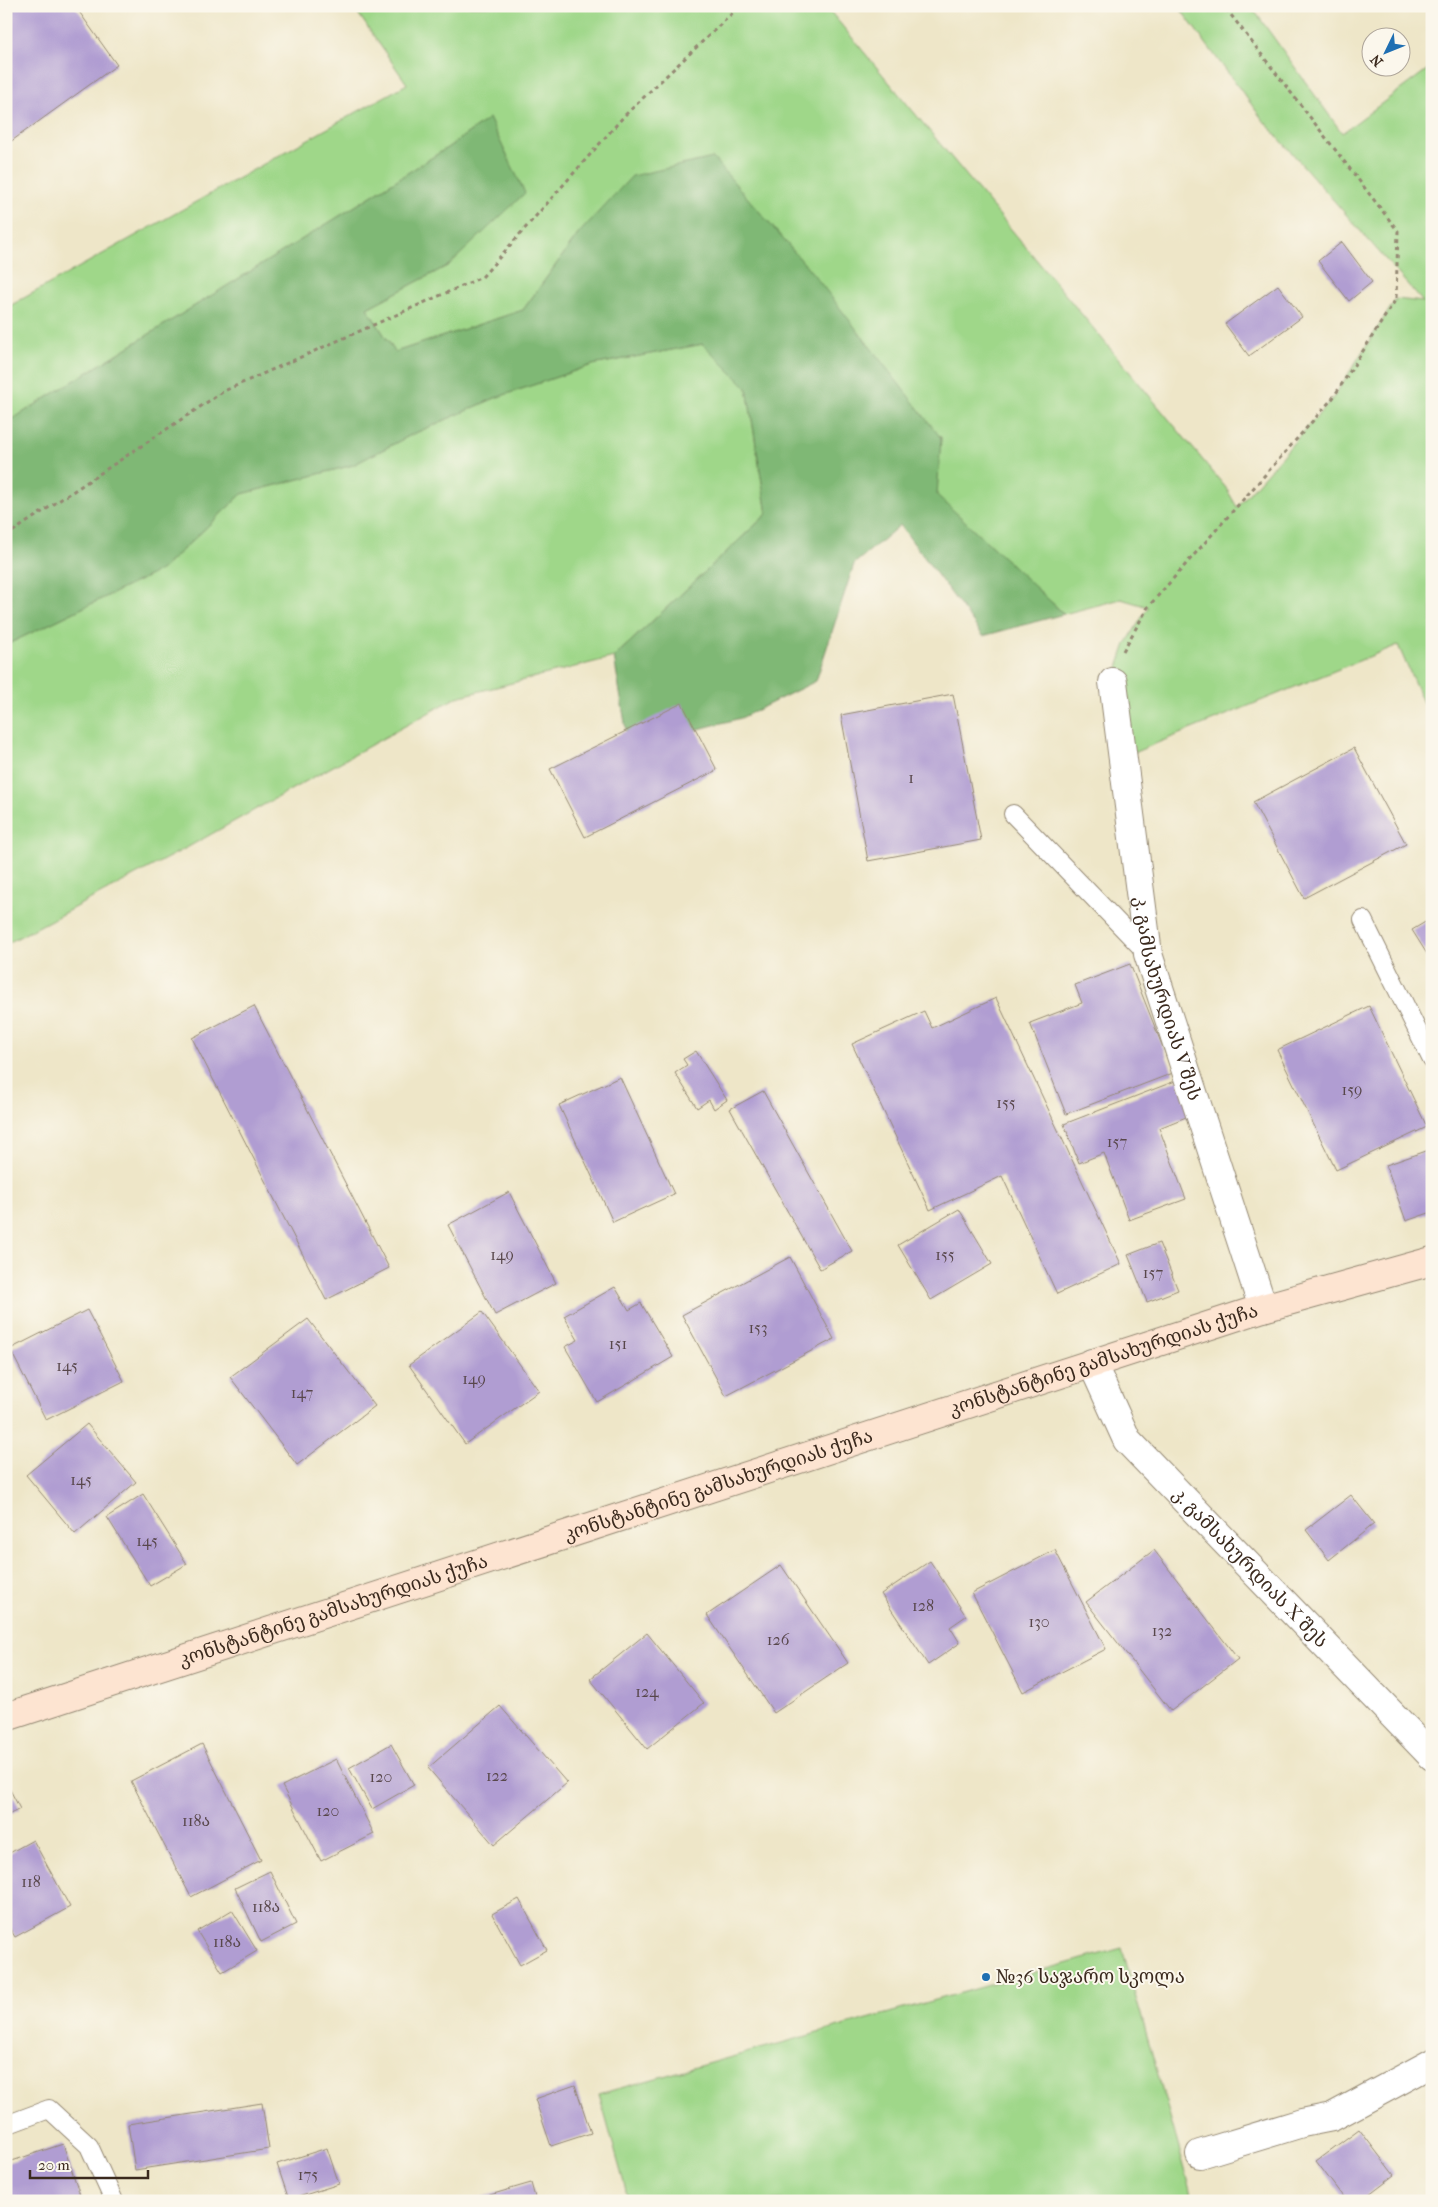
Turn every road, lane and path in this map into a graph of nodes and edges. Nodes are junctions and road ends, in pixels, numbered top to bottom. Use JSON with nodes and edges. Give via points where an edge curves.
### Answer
{"nodes":[{"id":1,"x":740,"y":6,"type":"edge"},
{"id":2,"x":1224,"y":6,"type":"edge"},
{"id":3,"x":6,"y":536,"type":"edge"},
{"id":4,"x":1113,"y":682,"type":"joint"},
{"id":5,"x":1013,"y":814,"type":"dead end"},
{"id":6,"x":1363,"y":920,"type":"dead end"},
{"id":7,"x":1148,"y":954,"type":"junction"},
{"id":8,"x":1432,"y":1060,"type":"edge"},
{"id":9,"x":1432,"y":1261,"type":"edge"},
{"id":10,"x":1263,"y":1308,"type":"junction"},
{"id":11,"x":1092,"y":1363,"type":"junction"},
{"id":12,"x":6,"y":1717,"type":"edge"},
{"id":13,"x":1432,"y":1756,"type":"edge"},
{"id":14,"x":1432,"y":2062,"type":"edge"},
{"id":15,"x":6,"y":2124,"type":"edge"},
{"id":16,"x":1200,"y":2154,"type":"dead end"},
{"id":17,"x":114,"y":2201,"type":"edge"}],
"edges":[{"from":1,"to":3,"type":"path","via":[[625,116],[482,277],[224,391]]},
{"from":2,"to":4,"type":"path","via":[[1398,231],[1396,299],[1333,398],[1148,607],[1126,644]]},
{"from":4,"to":7,"type":"street","name":"კ. გამსახურდიას V შეს"},
{"from":5,"to":7,"type":"lane"},
{"from":6,"to":8,"type":"lane"},
{"from":7,"to":10,"type":"street","name":"კ. გამსახურდიას V შეს"},
{"from":9,"to":10,"type":"street","name":"კონსტანტინე გამსახურდიას ქუჩა"},
{"from":10,"to":11,"type":"street","name":"კონსტანტინე გამსახურდიას ქუჩა"},
{"from":11,"to":12,"type":"street","name":"კონსტანტინე გამსახურდიას ქუჩა"},
{"from":11,"to":13,"type":"street","name":"კ. გამსახურდიას X შეს","via":[[1127,1440]]},
{"from":14,"to":16,"type":"street","via":[[1332,2116]]},
{"from":15,"to":17,"type":"lane","via":[[49,2109],[89,2146]]}]}
